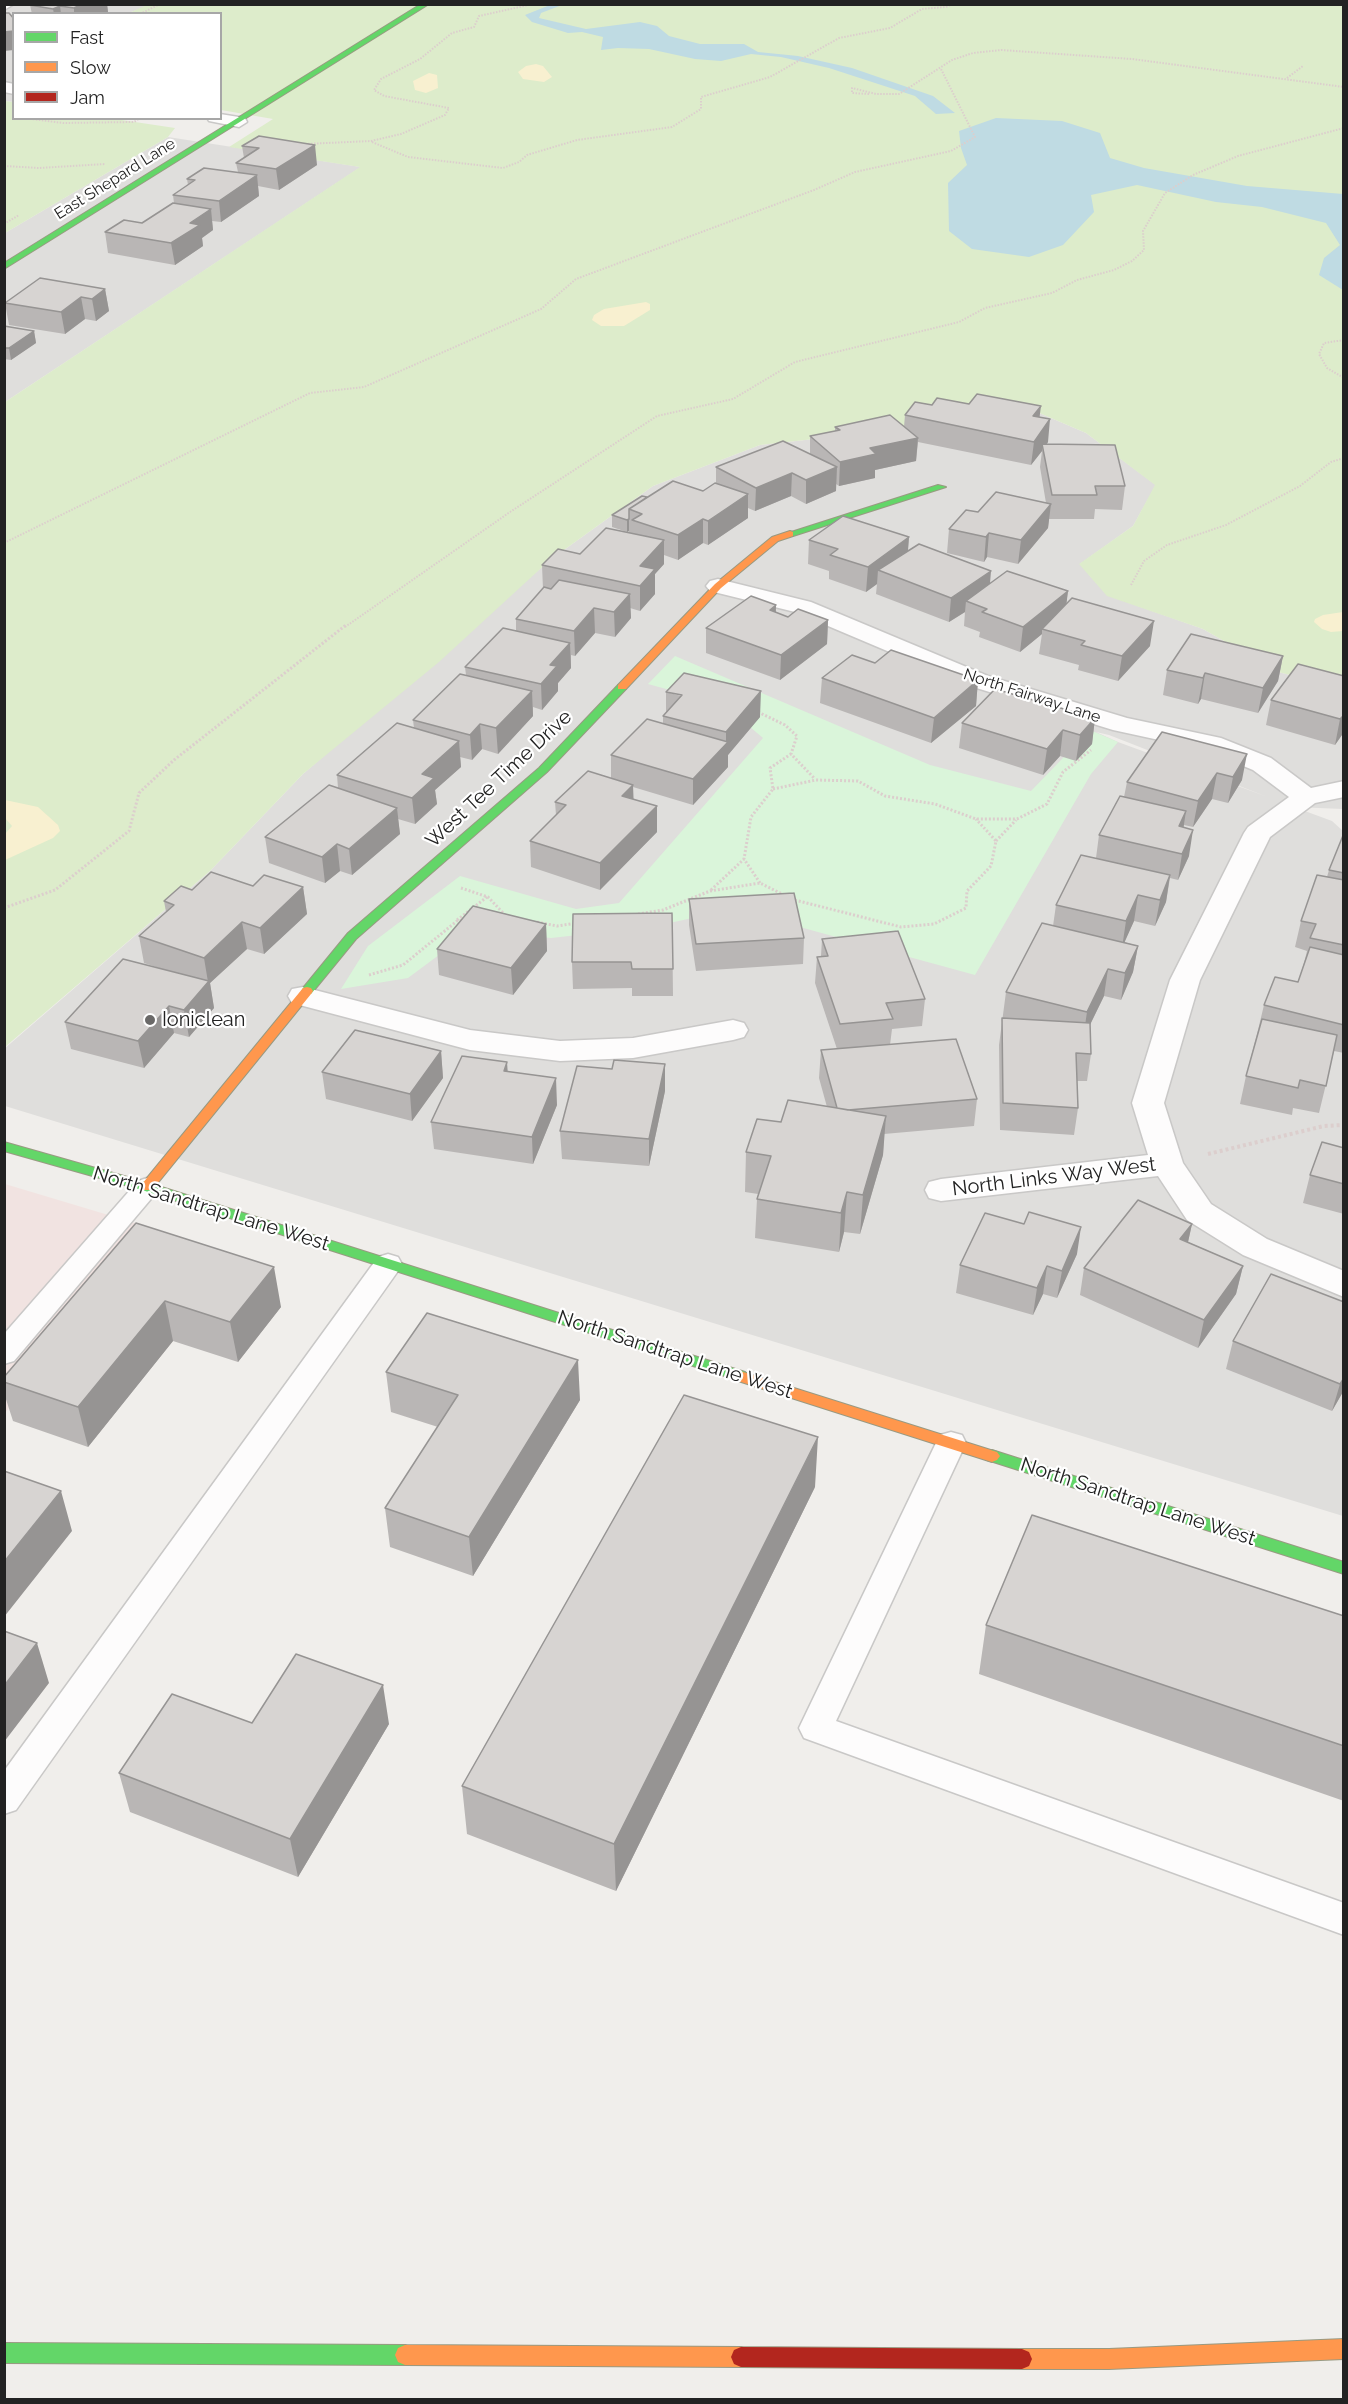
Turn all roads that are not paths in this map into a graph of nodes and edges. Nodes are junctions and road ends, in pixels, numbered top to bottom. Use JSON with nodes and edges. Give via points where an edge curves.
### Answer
{"nodes":[{"id":1,"x":426,"y":4,"type":"edge"},
{"id":2,"x":222,"y":119,"type":"edge"},
{"id":3,"x":239,"y":122,"type":"junction"},
{"id":4,"x":4,"y":267,"type":"edge"},
{"id":5,"x":941,"y":487,"type":"dead end"},
{"id":6,"x":718,"y":586,"type":"junction"},
{"id":7,"x":1344,"y":789,"type":"edge"},
{"id":8,"x":1306,"y":797,"type":"junction"},
{"id":9,"x":303,"y":996,"type":"junction"},
{"id":10,"x":733,"y":1030,"type":"dead end"},
{"id":11,"x":4,"y":1146,"type":"edge"},
{"id":12,"x":1167,"y":1164,"type":"junction"},
{"id":13,"x":147,"y":1187,"type":"junction"},
{"id":14,"x":941,"y":1190,"type":"dead end"},
{"id":15,"x":388,"y":1264,"type":"junction"},
{"id":16,"x":1344,"y":1285,"type":"edge"},
{"id":17,"x":4,"y":1354,"type":"edge"},
{"id":18,"x":951,"y":1443,"type":"junction"},
{"id":19,"x":1344,"y":1568,"type":"edge"},
{"id":20,"x":4,"y":1799,"type":"edge"},
{"id":21,"x":1344,"y":1919,"type":"edge"},
{"id":22,"x":1344,"y":2349,"type":"edge"},
{"id":23,"x":4,"y":2353,"type":"edge"}],
"edges":[{"from":1,"to":3,"type":"main road","name":"East Shepard Lane"},
{"from":2,"to":3,"type":"street"},
{"from":3,"to":4,"type":"main road","name":"East Shepard Lane"},
{"from":5,"to":6,"type":"main road","name":"West Tee Time Drive","via":[[775,539]]},
{"from":6,"to":8,"type":"street","name":"North Fairway Lane","via":[[803,607],[979,681],[1122,725],[1212,744],[1262,764]]},
{"from":6,"to":9,"type":"main road","name":"West Tee Time Drive","via":[[543,770],[352,936]]},
{"from":7,"to":8,"type":"street"},
{"from":8,"to":12,"type":"street","via":[[1258,833],[1185,980],[1148,1103]]},
{"from":9,"to":10,"type":"street","via":[[470,1040],[560,1050],[633,1048]]},
{"from":9,"to":13,"type":"main road","name":"West Tee Time Drive"},
{"from":11,"to":13,"type":"main road","name":"North Sandtrap Lane West"},
{"from":12,"to":14,"type":"street","name":"North Links Way West"},
{"from":12,"to":16,"type":"street","via":[[1198,1212],[1255,1247]]},
{"from":13,"to":15,"type":"main road","name":"North Sandtrap Lane West"},
{"from":13,"to":17,"type":"lane"},
{"from":15,"to":18,"type":"main road","name":"North Sandtrap Lane West"},
{"from":15,"to":20,"type":"lane"},
{"from":18,"to":19,"type":"main road","name":"North Sandtrap Lane West"},
{"from":18,"to":21,"type":"lane","via":[[816,1728]]},
{"from":22,"to":23,"type":"main road","via":[[1109,2359]]}]}
